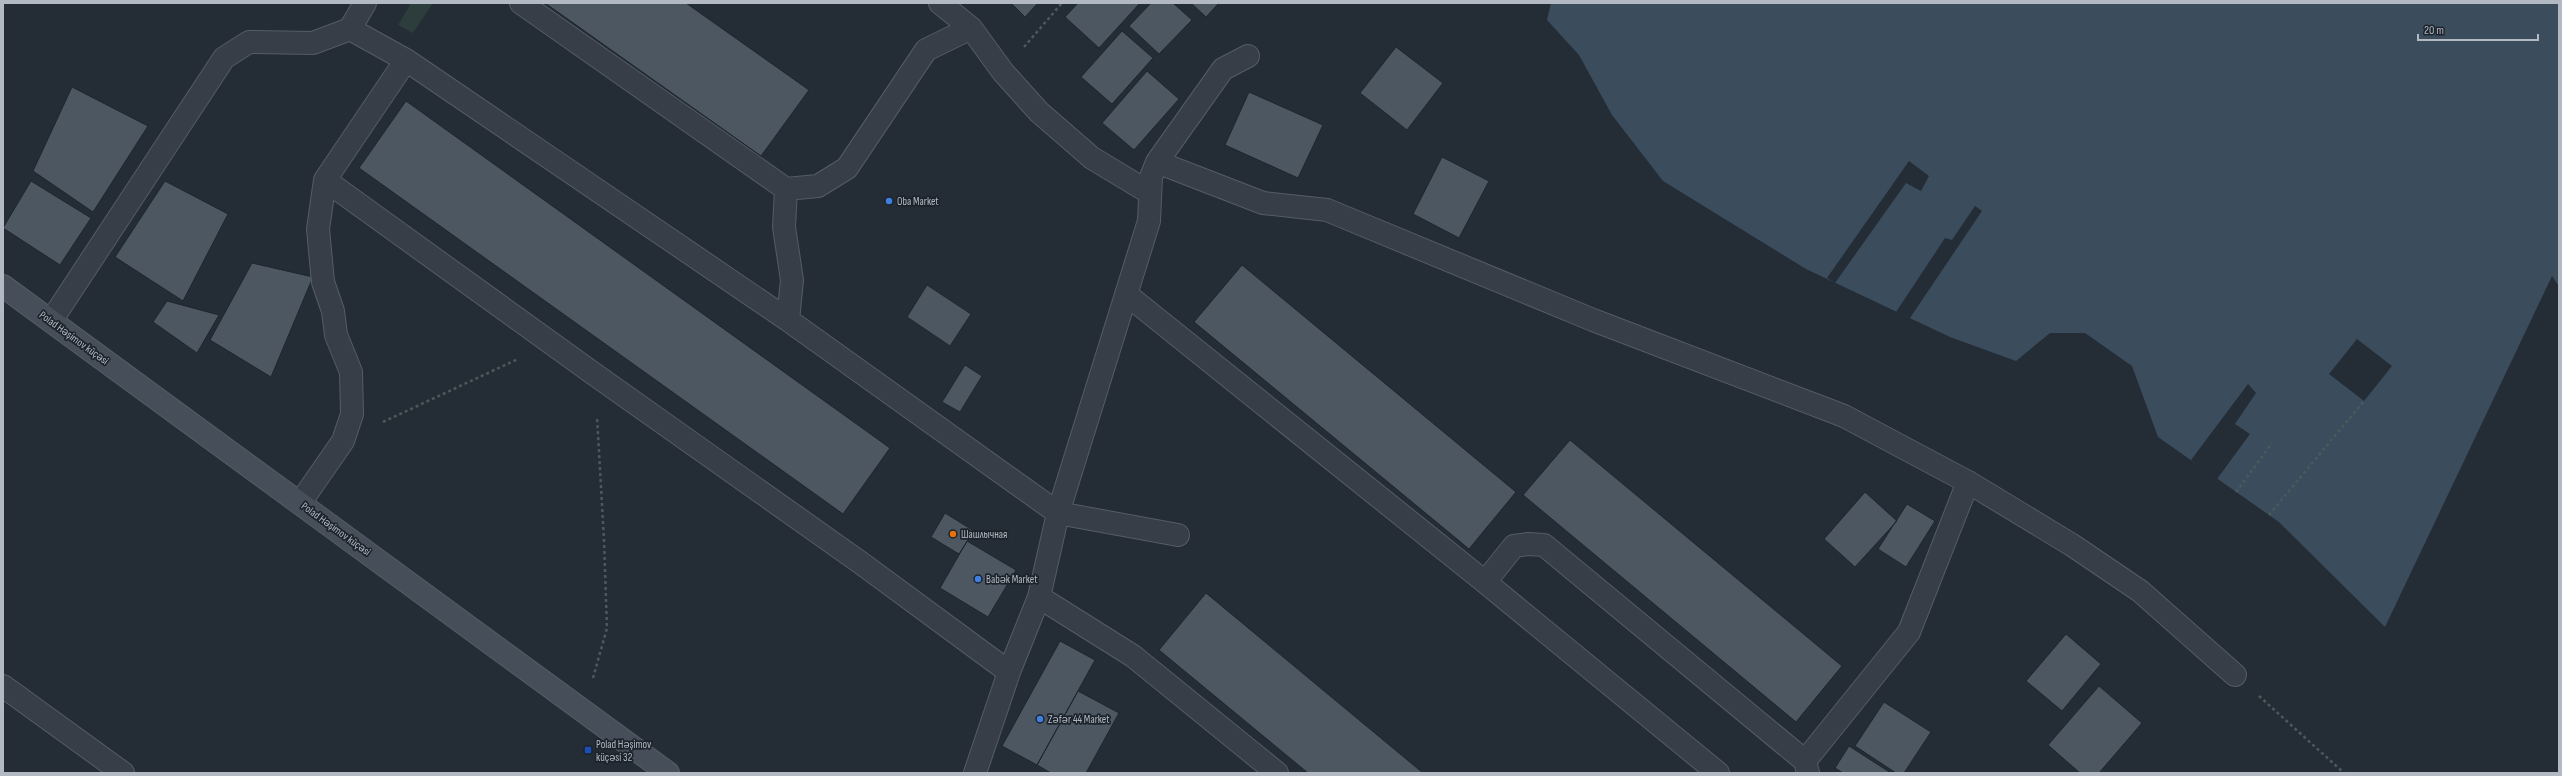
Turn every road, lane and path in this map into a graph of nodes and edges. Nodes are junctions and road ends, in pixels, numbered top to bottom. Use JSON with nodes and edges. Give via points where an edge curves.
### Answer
{"nodes":[{"id":1,"x":365,"y":3,"type":"edge"},
{"id":2,"x":520,"y":3,"type":"edge"},
{"id":3,"x":940,"y":3,"type":"edge"},
{"id":4,"x":1062,"y":3,"type":"edge"},
{"id":5,"x":971,"y":28,"type":"junction"},
{"id":6,"x":350,"y":29,"type":"junction"},
{"id":7,"x":1248,"y":56,"type":"dead end"},
{"id":8,"x":406,"y":60,"type":"junction"},
{"id":9,"x":1003,"y":72,"type":"junction"},
{"id":10,"x":1157,"y":162,"type":"junction"},
{"id":11,"x":325,"y":180,"type":"junction"},
{"id":12,"x":786,"y":189,"type":"junction"},
{"id":13,"x":1150,"y":193,"type":"junction"},
{"id":14,"x":3,"y":286,"type":"edge"},
{"id":15,"x":1126,"y":294,"type":"junction"},
{"id":16,"x":788,"y":320,"type":"junction"},
{"id":17,"x":51,"y":321,"type":"junction"},
{"id":18,"x":552,"y":344,"type":"junction"},
{"id":19,"x":594,"y":374,"type":"junction"},
{"id":20,"x":2364,"y":401,"type":"dead end"},
{"id":21,"x":343,"y":441,"type":"junction"},
{"id":22,"x":2272,"y":443,"type":"dead end"},
{"id":23,"x":1968,"y":482,"type":"junction"},
{"id":24,"x":2236,"y":492,"type":"dead end"},
{"id":25,"x":300,"y":503,"type":"junction"},
{"id":26,"x":1058,"y":513,"type":"junction"},
{"id":27,"x":2269,"y":515,"type":"dead end"},
{"id":28,"x":1178,"y":535,"type":"dead end"},
{"id":29,"x":1485,"y":582,"type":"junction"},
{"id":30,"x":1039,"y":597,"type":"junction"},
{"id":31,"x":1009,"y":672,"type":"junction"},
{"id":32,"x":2236,"y":675,"type":"joint"},
{"id":33,"x":3,"y":686,"type":"edge"},
{"id":34,"x":584,"y":710,"type":"junction"},
{"id":35,"x":1806,"y":767,"type":"edge"},
{"id":36,"x":983,"y":770,"type":"edge"},
{"id":37,"x":123,"y":773,"type":"edge"},
{"id":38,"x":668,"y":773,"type":"edge"},
{"id":39,"x":1277,"y":773,"type":"edge"},
{"id":40,"x":1718,"y":773,"type":"edge"},
{"id":41,"x":2344,"y":773,"type":"edge"}],
"edges":[{"from":1,"to":6,"type":"street"},
{"from":2,"to":12,"type":"street"},
{"from":3,"to":5,"type":"street"},
{"from":4,"to":9,"type":"path"},
{"from":5,"to":9,"type":"street"},
{"from":5,"to":12,"type":"street","via":[[926,50],[847,168],[818,186]]},
{"from":6,"to":8,"type":"street"},
{"from":6,"to":17,"type":"street","via":[[313,43],[249,42],[224,58]]},
{"from":7,"to":10,"type":"street","via":[[1222,69]]},
{"from":8,"to":11,"type":"street"},
{"from":8,"to":16,"type":"street"},
{"from":9,"to":13,"type":"street","via":[[1039,112],[1092,158]]},
{"from":10,"to":13,"type":"street","via":[[1151,178]]},
{"from":10,"to":23,"type":"street","via":[[1263,203],[1327,210],[1593,320],[1844,416]]},
{"from":11,"to":18,"type":"street"},
{"from":11,"to":21,"type":"street","via":[[318,229],[323,282],[333,312],[336,335],[351,372],[352,414]]},
{"from":12,"to":16,"type":"street","via":[[784,227],[792,280]]},
{"from":13,"to":15,"type":"street","via":[[1149,221]]},
{"from":14,"to":17,"type":"street","name":"Polad Həşimov küçəsi"},
{"from":15,"to":26,"type":"street"},
{"from":15,"to":29,"type":"street"},
{"from":16,"to":26,"type":"street"},
{"from":17,"to":25,"type":"street","name":"Polad Həşimov küçəsi"},
{"from":18,"to":19,"type":"street"},
{"from":18,"to":21,"type":"path"},
{"from":19,"to":31,"type":"street","via":[[861,563]]},
{"from":19,"to":34,"type":"path","via":[[607,628]]},
{"from":20,"to":27,"type":"path"},
{"from":21,"to":25,"type":"street"},
{"from":22,"to":24,"type":"path"},
{"from":23,"to":32,"type":"street","via":[[2072,545],[2140,591]]},
{"from":23,"to":35,"type":"street","via":[[1909,632]]},
{"from":25,"to":34,"type":"street","name":"Polad Həşimov küçəsi"},
{"from":26,"to":28,"type":"street"},
{"from":26,"to":30,"type":"street"},
{"from":29,"to":35,"type":"street","via":[[1514,546],[1544,546]]},
{"from":29,"to":40,"type":"street"},
{"from":30,"to":31,"type":"street"},
{"from":30,"to":39,"type":"street","via":[[1133,656]]},
{"from":31,"to":36,"type":"street"},
{"from":32,"to":41,"type":"path"},
{"from":33,"to":37,"type":"street"},
{"from":34,"to":38,"type":"street","name":"Polad Həşimov küçəsi"}]}
